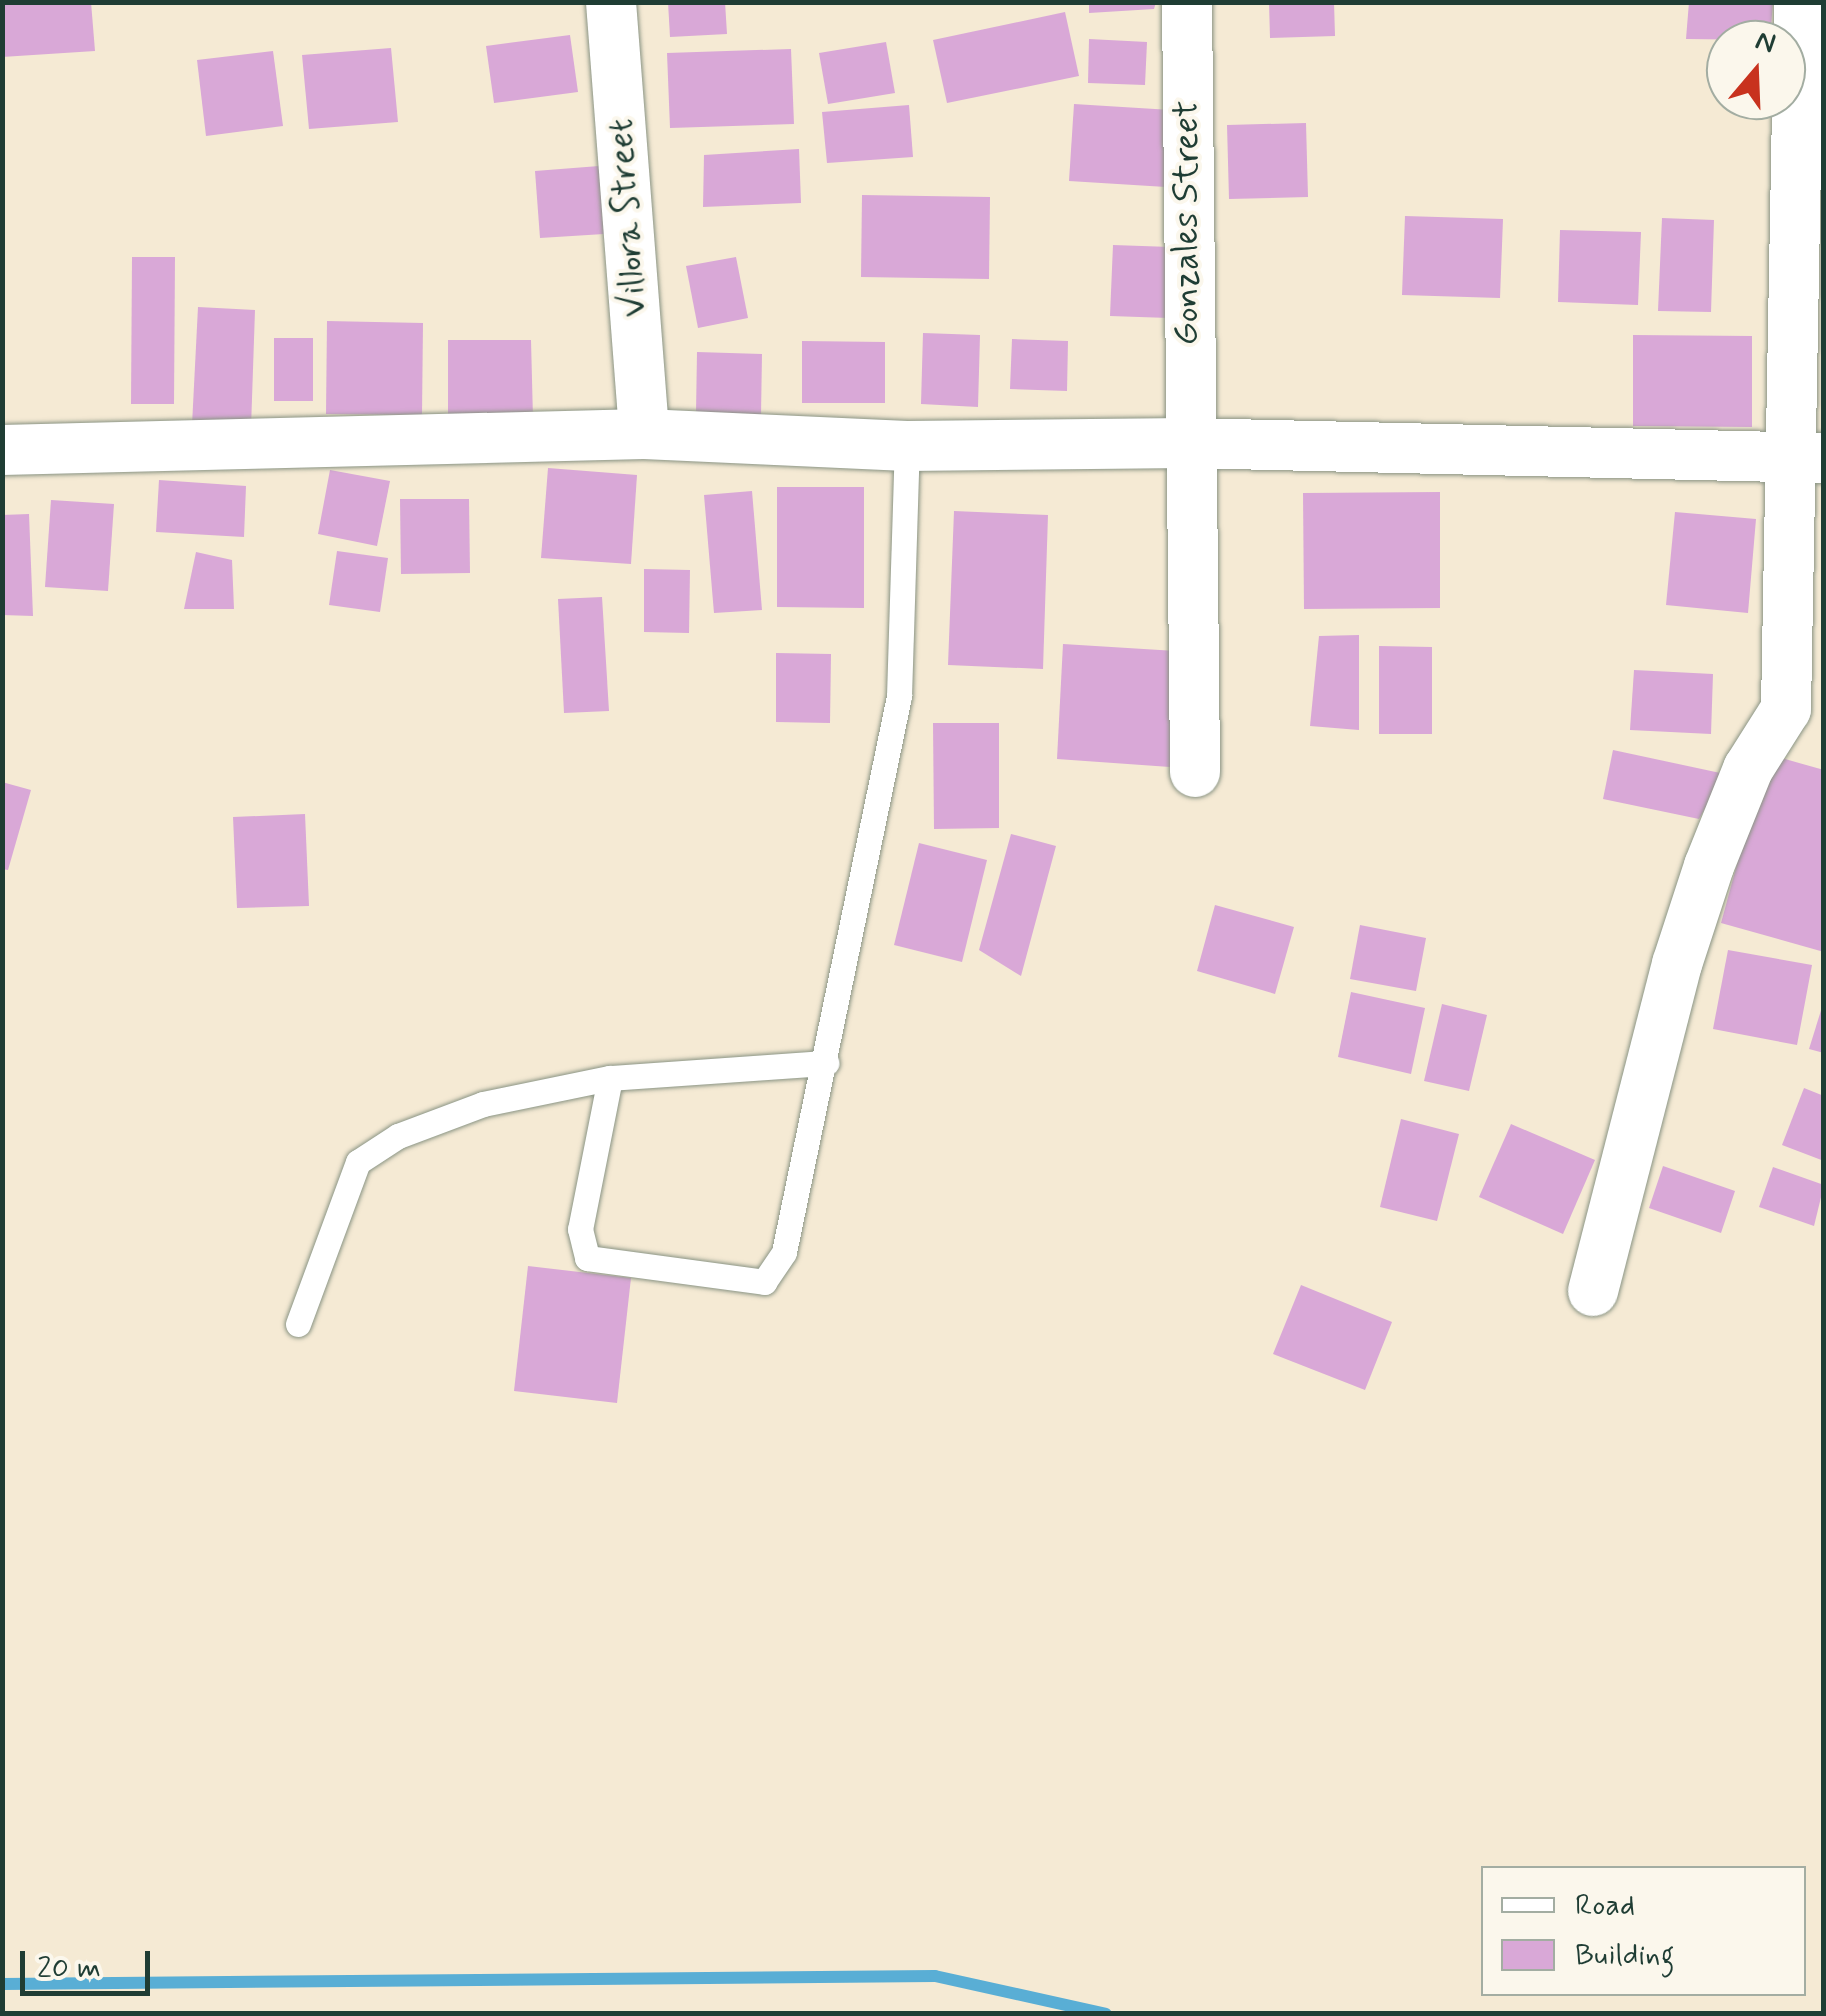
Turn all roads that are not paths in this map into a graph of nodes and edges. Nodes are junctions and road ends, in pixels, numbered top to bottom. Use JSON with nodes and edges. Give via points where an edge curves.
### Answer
{"nodes":[{"id":1,"x":612,"y":2,"type":"edge"},
{"id":2,"x":1186,"y":2,"type":"edge"},
{"id":3,"x":1800,"y":2,"type":"edge"},
{"id":4,"x":644,"y":434,"type":"junction"},
{"id":5,"x":1188,"y":442,"type":"junction"},
{"id":6,"x":907,"y":446,"type":"junction"},
{"id":7,"x":2,"y":450,"type":"edge"},
{"id":8,"x":1807,"y":459,"type":"edge"},
{"id":9,"x":1805,"y":713,"type":"edge"},
{"id":10,"x":1195,"y":772,"type":"dead end"},
{"id":11,"x":826,"y":1063,"type":"junction"},
{"id":12,"x":610,"y":1078,"type":"junction"},
{"id":13,"x":1593,"y":1291,"type":"dead end"},
{"id":14,"x":298,"y":1324,"type":"dead end"}],
"edges":[{"from":1,"to":4,"type":"street","name":"Villora Street"},
{"from":2,"to":5,"type":"street","name":"Gonzales Street"},
{"from":3,"to":8,"type":"street"},
{"from":4,"to":6,"type":"street"},
{"from":4,"to":7,"type":"street"},
{"from":5,"to":6,"type":"street"},
{"from":5,"to":8,"type":"street"},
{"from":5,"to":10,"type":"street","name":"Gonzales Street"},
{"from":6,"to":11,"type":"lane","via":[[899,696]]},
{"from":8,"to":9,"type":"street"},
{"from":9,"to":13,"type":"street","via":[[1748,769],[1687,931]]},
{"from":11,"to":12,"type":"lane"},
{"from":11,"to":12,"type":"lane","via":[[784,1252],[764,1282],[587,1258],[580,1229]]},
{"from":12,"to":14,"type":"lane","via":[[483,1104],[398,1136],[358,1162]]}]}
